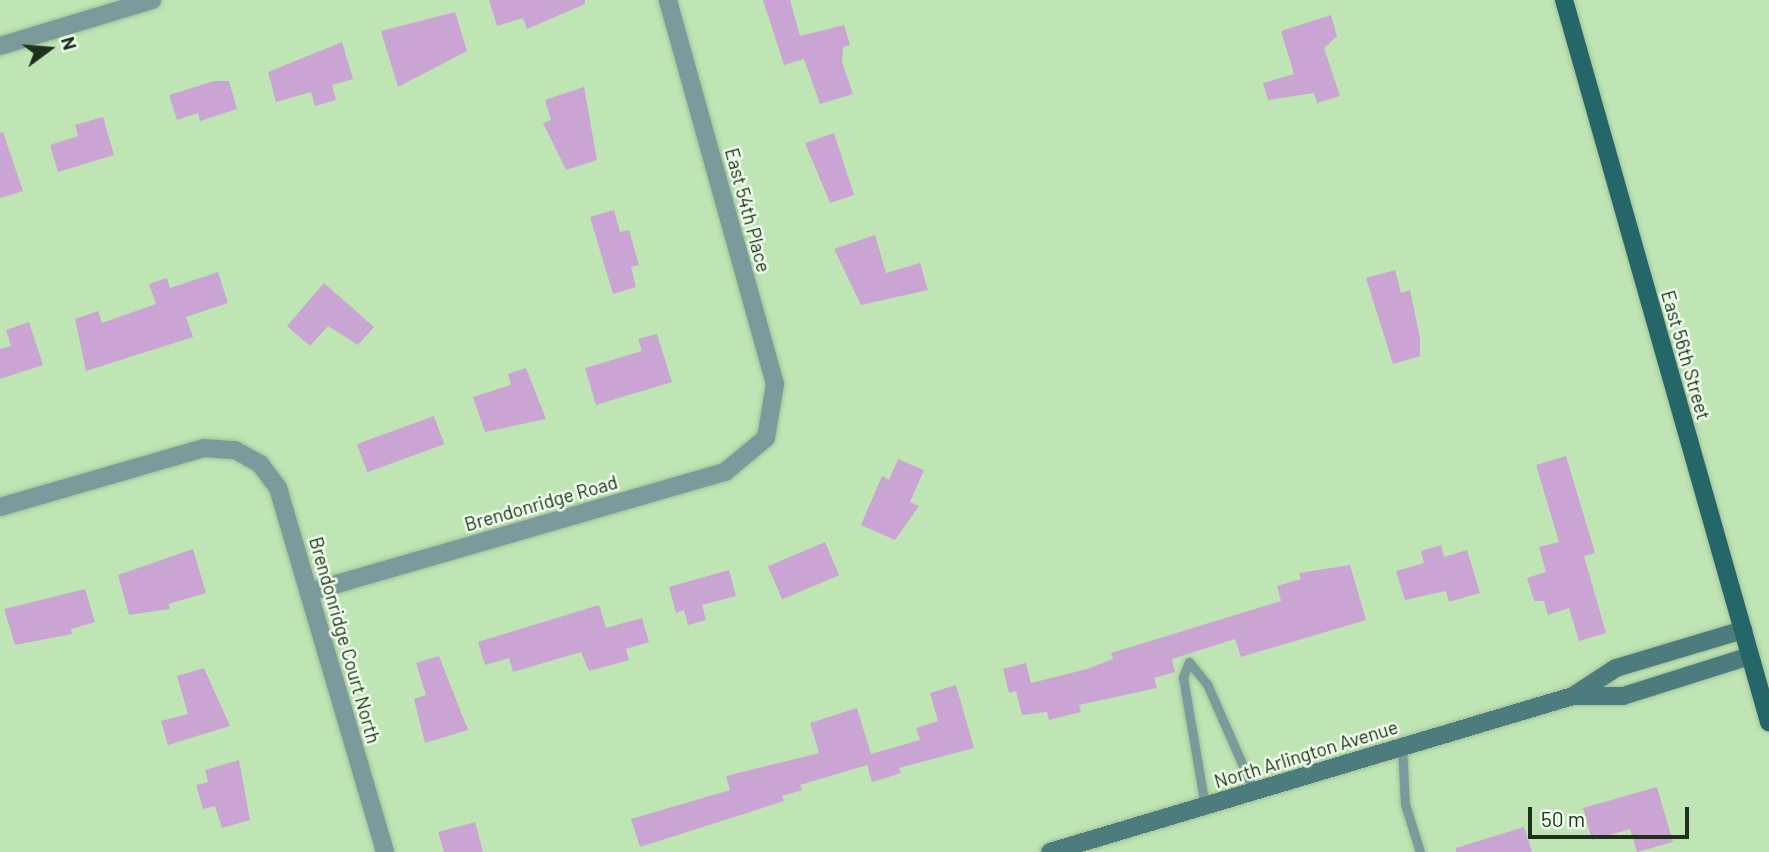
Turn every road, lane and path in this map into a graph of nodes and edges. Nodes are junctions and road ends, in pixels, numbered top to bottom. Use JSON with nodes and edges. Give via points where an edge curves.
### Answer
{"nodes":[{"id":1,"x":152,"y":0,"type":"edge"},
{"id":2,"x":668,"y":0,"type":"edge"},
{"id":3,"x":1564,"y":0,"type":"edge"},
{"id":4,"x":0,"y":46,"type":"edge"},
{"id":5,"x":769,"y":431,"type":"joint"},
{"id":6,"x":0,"y":507,"type":"edge"},
{"id":7,"x":309,"y":593,"type":"junction"},
{"id":8,"x":1743,"y":630,"type":"junction"},
{"id":9,"x":1750,"y":656,"type":"junction"},
{"id":10,"x":1573,"y":696,"type":"junction"},
{"id":11,"x":1769,"y":722,"type":"edge"},
{"id":12,"x":1402,"y":747,"type":"junction"},
{"id":13,"x":1254,"y":791,"type":"junction"},
{"id":14,"x":1205,"y":806,"type":"junction"},
{"id":15,"x":385,"y":852,"type":"edge"},
{"id":16,"x":1050,"y":852,"type":"edge"},
{"id":17,"x":1420,"y":852,"type":"edge"}],
"edges":[{"from":1,"to":4,"type":"street"},
{"from":2,"to":5,"type":"street","name":"East 54th Place","via":[[775,384]]},
{"from":3,"to":8,"type":"main road","name":"East 56th Street"},
{"from":5,"to":7,"type":"street","name":"Brendonridge Road","via":[[751,456],[725,472]]},
{"from":6,"to":7,"type":"street","name":"Brendonridge Court North","via":[[204,448],[244,453],[278,488]]},
{"from":7,"to":15,"type":"street","name":"Brendonridge Court North"},
{"from":8,"to":9,"type":"main road","name":"East 56th Street"},
{"from":8,"to":10,"type":"main road","name":"North Arlington Avenue","via":[[1616,668]]},
{"from":9,"to":10,"type":"main road","name":"North Arlington Avenue","via":[[1622,695]]},
{"from":9,"to":11,"type":"main road","name":"East 56th Street"},
{"from":10,"to":12,"type":"main road","name":"North Arlington Avenue"},
{"from":12,"to":13,"type":"main road","name":"North Arlington Avenue"},
{"from":12,"to":17,"type":"lane","via":[[1405,804]]},
{"from":13,"to":14,"type":"main road","name":"North Arlington Avenue"},
{"from":13,"to":14,"type":"lane","via":[[1207,684],[1189,662],[1183,677]]},
{"from":14,"to":16,"type":"main road","name":"North Arlington Avenue"}]}
